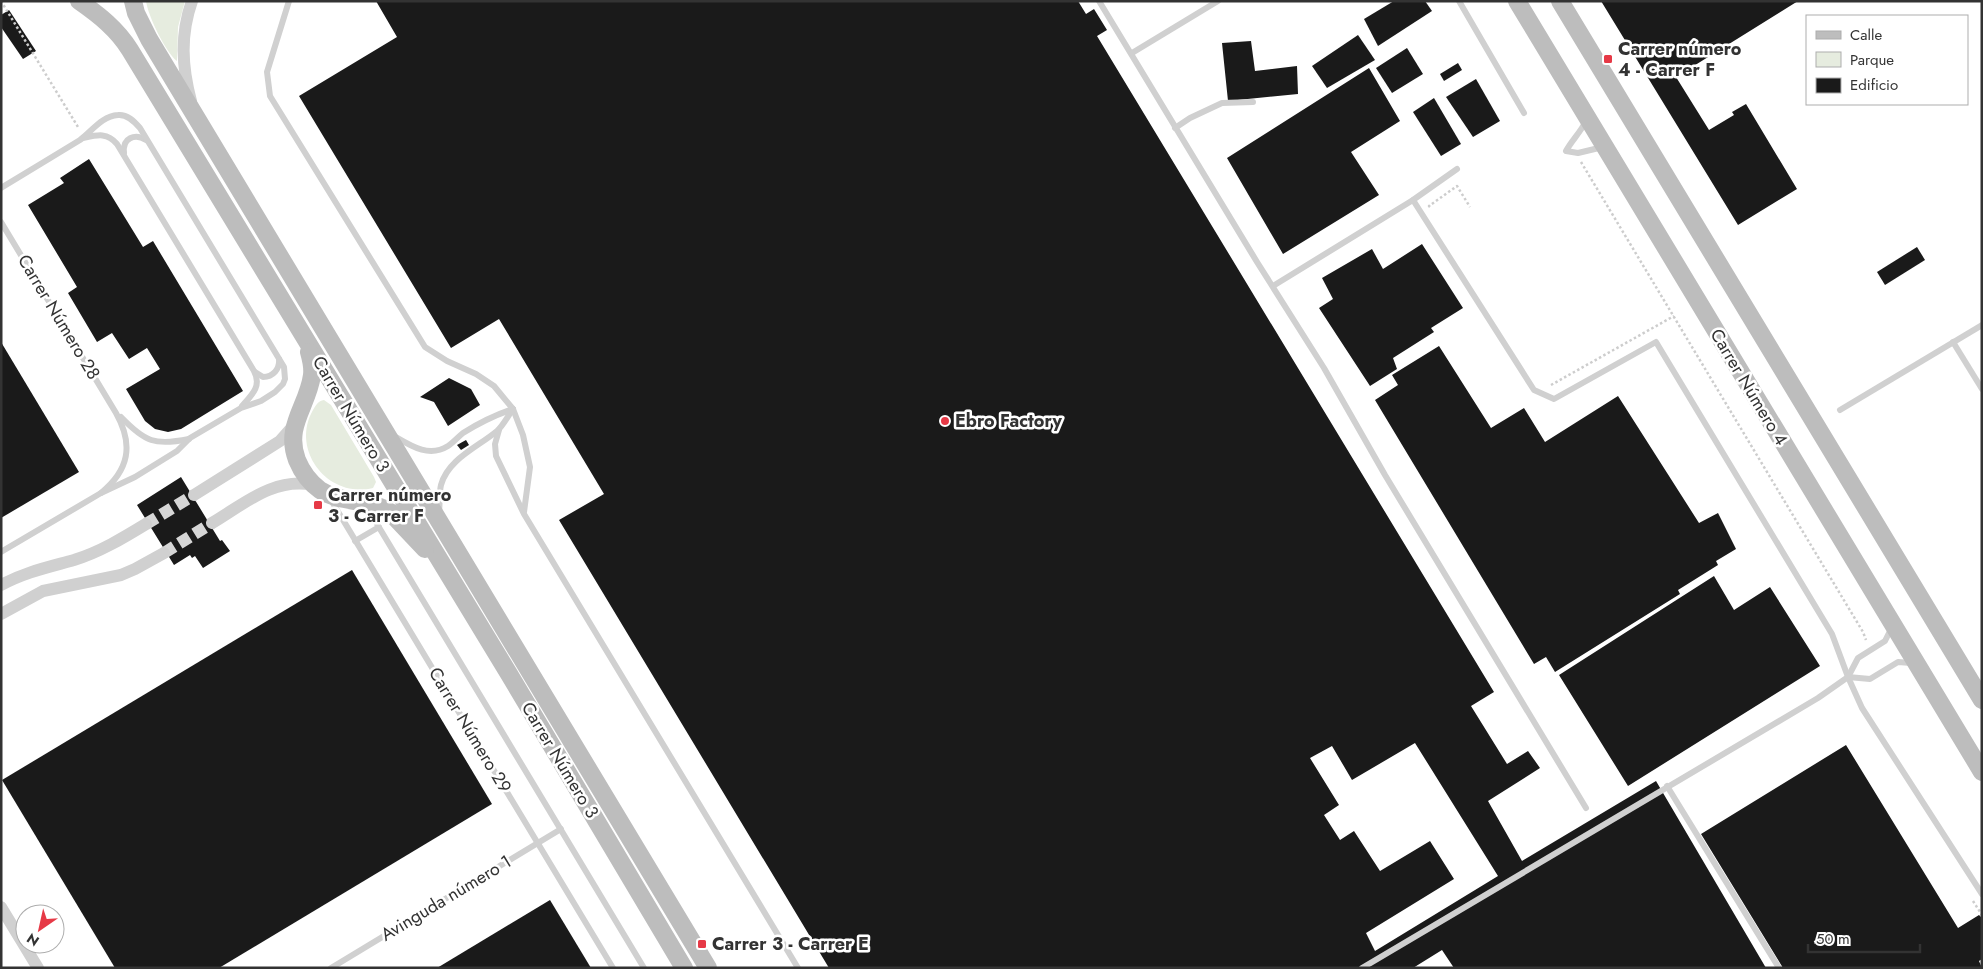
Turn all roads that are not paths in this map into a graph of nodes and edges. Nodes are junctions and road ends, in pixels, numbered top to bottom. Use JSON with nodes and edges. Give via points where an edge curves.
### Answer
{"nodes":[{"id":1,"x":79,"y":1,"type":"edge"},
{"id":2,"x":133,"y":1,"type":"edge"},
{"id":3,"x":192,"y":1,"type":"edge"},
{"id":4,"x":289,"y":1,"type":"edge"},
{"id":5,"x":1099,"y":1,"type":"edge"},
{"id":6,"x":1218,"y":1,"type":"edge"},
{"id":7,"x":1459,"y":1,"type":"edge"},
{"id":8,"x":1517,"y":1,"type":"edge"},
{"id":9,"x":1560,"y":1,"type":"edge"},
{"id":10,"x":1132,"y":54,"type":"junction"},
{"id":11,"x":1253,"y":102,"type":"dead end"},
{"id":12,"x":1524,"y":113,"type":"dead end"},
{"id":13,"x":195,"y":116,"type":"junction"},
{"id":14,"x":1587,"y":118,"type":"junction"},
{"id":15,"x":1175,"y":128,"type":"junction"},
{"id":16,"x":82,"y":138,"type":"junction"},
{"id":17,"x":147,"y":140,"type":"junction"},
{"id":18,"x":1605,"y":147,"type":"junction"},
{"id":19,"x":124,"y":154,"type":"junction"},
{"id":20,"x":1457,"y":169,"type":"dead end"},
{"id":21,"x":1,"y":188,"type":"edge"},
{"id":22,"x":1413,"y":200,"type":"junction"},
{"id":23,"x":1,"y":222,"type":"edge"},
{"id":24,"x":1274,"y":286,"type":"junction"},
{"id":25,"x":1982,"y":325,"type":"edge"},
{"id":26,"x":307,"y":341,"type":"junction"},
{"id":27,"x":1953,"y":342,"type":"junction"},
{"id":28,"x":278,"y":358,"type":"junction"},
{"id":29,"x":254,"y":371,"type":"junction"},
{"id":30,"x":1982,"y":389,"type":"edge"},
{"id":31,"x":241,"y":408,"type":"junction"},
{"id":32,"x":513,"y":409,"type":"junction"},
{"id":33,"x":1840,"y":410,"type":"dead end"},
{"id":34,"x":116,"y":413,"type":"junction"},
{"id":35,"x":294,"y":424,"type":"junction"},
{"id":36,"x":385,"y":430,"type":"junction"},
{"id":37,"x":499,"y":430,"type":"junction"},
{"id":38,"x":190,"y":438,"type":"junction"},
{"id":39,"x":319,"y":489,"type":"junction"},
{"id":40,"x":101,"y":493,"type":"junction"},
{"id":41,"x":194,"y":495,"type":"tunnel mouth"},
{"id":42,"x":390,"y":512,"type":"junction"},
{"id":43,"x":524,"y":514,"type":"junction"},
{"id":44,"x":439,"y":520,"type":"junction"},
{"id":45,"x":212,"y":523,"type":"tunnel mouth"},
{"id":46,"x":146,"y":524,"type":"tunnel mouth"},
{"id":47,"x":379,"y":527,"type":"junction"},
{"id":48,"x":355,"y":541,"type":"junction"},
{"id":49,"x":1,"y":552,"type":"edge"},
{"id":50,"x":164,"y":553,"type":"tunnel mouth"},
{"id":51,"x":445,"y":569,"type":"junction"},
{"id":52,"x":1,"y":585,"type":"edge"},
{"id":53,"x":1,"y":614,"type":"edge"},
{"id":54,"x":1892,"y":623,"type":"junction"},
{"id":55,"x":1918,"y":667,"type":"junction"},
{"id":56,"x":1848,"y":677,"type":"junction"},
{"id":57,"x":1982,"y":700,"type":"edge"},
{"id":58,"x":1982,"y":772,"type":"edge"},
{"id":59,"x":1667,"y":786,"type":"junction"},
{"id":60,"x":1586,"y":808,"type":"dead end"},
{"id":61,"x":561,"y":829,"type":"junction"},
{"id":62,"x":537,"y":843,"type":"junction"},
{"id":63,"x":1982,"y":894,"type":"edge"},
{"id":64,"x":1,"y":908,"type":"edge"},
{"id":65,"x":335,"y":967,"type":"edge"},
{"id":66,"x":38,"y":968,"type":"edge"},
{"id":67,"x":613,"y":968,"type":"edge"},
{"id":68,"x":644,"y":968,"type":"edge"},
{"id":69,"x":684,"y":968,"type":"edge"},
{"id":70,"x":708,"y":968,"type":"edge"},
{"id":71,"x":798,"y":968,"type":"edge"},
{"id":72,"x":1362,"y":968,"type":"edge"},
{"id":73,"x":1779,"y":968,"type":"edge"}],
"edges":[{"from":1,"to":26,"type":"main road","name":"Carrer Número 3","via":[[122,36]]},
{"from":2,"to":13,"type":"main road","name":"Carrer Número 3","via":[[149,39]]},
{"from":3,"to":13,"type":"street","via":[[183,38],[183,56]]},
{"from":4,"to":32,"type":"lane","via":[[267,72],[270,96],[425,347],[494,386]]},
{"from":5,"to":10,"type":"lane"},
{"from":6,"to":10,"type":"lane"},
{"from":7,"to":12,"type":"lane"},
{"from":8,"to":14,"type":"main road","name":"Carrer Número 4"},
{"from":9,"to":57,"type":"main road"},
{"from":10,"to":15,"type":"lane"},
{"from":11,"to":15,"type":"lane","via":[[1222,103]]},
{"from":13,"to":36,"type":"main road","name":"Carrer Número 3"},
{"from":14,"to":18,"type":"main road","name":"Carrer Número 4"},
{"from":14,"to":18,"type":"lane","via":[[1580,134],[1566,151],[1575,153]]},
{"from":15,"to":24,"type":"lane"},
{"from":16,"to":17,"type":"lane","via":[[97,124],[118,115],[135,123]]},
{"from":16,"to":19,"type":"lane","via":[[107,135]]},
{"from":16,"to":21,"type":"lane"},
{"from":17,"to":19,"type":"lane","via":[[138,136],[130,138],[124,144]]},
{"from":17,"to":28,"type":"lane"},
{"from":18,"to":54,"type":"main road","name":"Carrer Número 4"},
{"from":19,"to":29,"type":"lane"},
{"from":20,"to":22,"type":"lane"},
{"from":22,"to":24,"type":"lane"},
{"from":22,"to":56,"type":"lane","via":[[1534,390],[1554,399],[1656,342],[1832,634]]},
{"from":23,"to":34,"type":"lane","name":"Carrer Número 28"},
{"from":24,"to":60,"type":"lane"},
{"from":25,"to":27,"type":"lane"},
{"from":26,"to":35,"type":"main road","via":[[312,374]]},
{"from":26,"to":51,"type":"main road","name":"Carrer Número 3"},
{"from":27,"to":30,"type":"lane"},
{"from":27,"to":33,"type":"lane"},
{"from":28,"to":29,"type":"lane","via":[[278,368],[271,375],[263,377]]},
{"from":28,"to":31,"type":"lane","via":[[285,372],[283,384],[261,401]]},
{"from":29,"to":31,"type":"lane","via":[[257,387]]},
{"from":31,"to":38,"type":"lane"},
{"from":32,"to":36,"type":"lane","via":[[492,416],[447,447],[428,451],[415,449]]},
{"from":32,"to":37,"type":"lane"},
{"from":32,"to":43,"type":"lane","via":[[524,435],[530,467]]},
{"from":34,"to":38,"type":"lane","via":[[148,439],[166,443]]},
{"from":34,"to":40,"type":"lane","via":[[126,433],[126,454],[121,472]]},
{"from":35,"to":39,"type":"main road","via":[[294,453],[303,474]]},
{"from":35,"to":41,"type":"street","via":[[280,441]]},
{"from":36,"to":44,"type":"main road","name":"Carrer Número 3"},
{"from":37,"to":43,"type":"lane","via":[[496,456]]},
{"from":37,"to":44,"type":"lane","via":[[462,455],[446,474],[441,485]]},
{"from":38,"to":40,"type":"lane","via":[[169,457]]},
{"from":39,"to":42,"type":"main road","via":[[336,498],[375,505]]},
{"from":39,"to":45,"type":"street","via":[[295,482],[268,489]]},
{"from":39,"to":48,"type":"lane","name":"Carrer Número 29"},
{"from":40,"to":49,"type":"lane"},
{"from":42,"to":47,"type":"lane","via":[[379,513],[376,521]]},
{"from":42,"to":51,"type":"main road"},
{"from":43,"to":71,"type":"lane"},
{"from":44,"to":70,"type":"main road","name":"Carrer Número 3"},
{"from":46,"to":52,"type":"street","via":[[100,551],[35,569]]},
{"from":47,"to":48,"type":"lane"},
{"from":47,"to":61,"type":"lane","name":"Carrer Número 29"},
{"from":48,"to":62,"type":"lane","name":"Carrer Número 29"},
{"from":50,"to":53,"type":"street","via":[[121,575],[43,591]]},
{"from":51,"to":69,"type":"main road","name":"Carrer Número 3"},
{"from":54,"to":55,"type":"main road","name":"Carrer Número 4"},
{"from":54,"to":56,"type":"lane","via":[[1891,633],[1885,641],[1858,658]]},
{"from":55,"to":56,"type":"lane","via":[[1909,662],[1898,662],[1870,679]]},
{"from":55,"to":58,"type":"main road","name":"Carrer Número 4"},
{"from":56,"to":59,"type":"lane","via":[[1818,698]]},
{"from":56,"to":63,"type":"lane","via":[[1862,708]]},
{"from":59,"to":72,"type":"lane"},
{"from":59,"to":73,"type":"lane"},
{"from":61,"to":62,"type":"lane","name":"Avinguda número 1"},
{"from":61,"to":68,"type":"lane","name":"Carrer Número 29"},
{"from":62,"to":65,"type":"lane","name":"Avinguda número 1"},
{"from":62,"to":67,"type":"lane","name":"Carrer Número 29"},
{"from":64,"to":66,"type":"street"}]}
